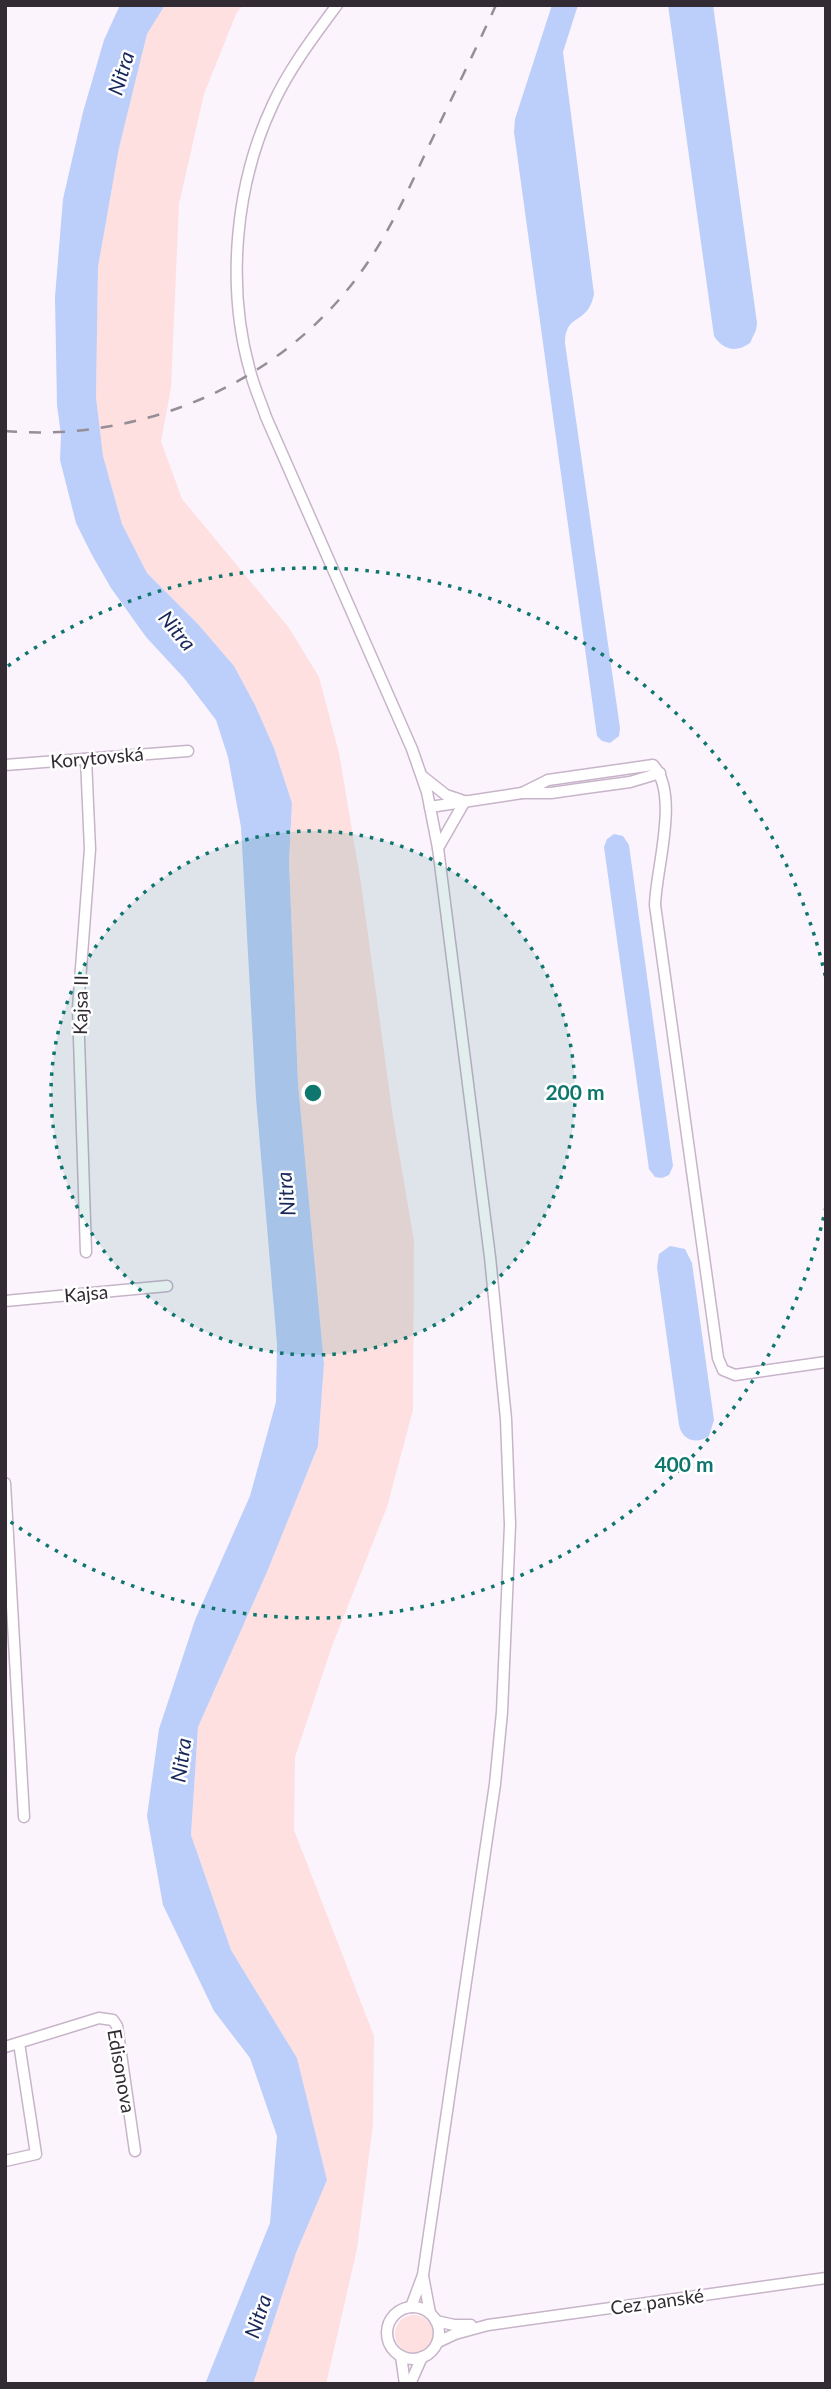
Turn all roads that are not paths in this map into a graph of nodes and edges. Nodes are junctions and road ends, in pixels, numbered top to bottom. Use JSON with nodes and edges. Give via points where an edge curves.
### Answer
{"nodes":[{"id":1,"x":337,"y":5,"type":"edge"},
{"id":2,"x":188,"y":751,"type":"dead end"},
{"id":3,"x":86,"y":759,"type":"junction"},
{"id":4,"x":5,"y":765,"type":"edge"},
{"id":5,"x":422,"y":776,"type":"junction"},
{"id":6,"x":465,"y":801,"type":"junction"},
{"id":7,"x":430,"y":807,"type":"junction"},
{"id":8,"x":438,"y":848,"type":"junction"},
{"id":9,"x":86,"y":1252,"type":"dead end"},
{"id":10,"x":167,"y":1286,"type":"dead end"},
{"id":11,"x":5,"y":1301,"type":"edge"},
{"id":12,"x":826,"y":1362,"type":"edge"},
{"id":13,"x":5,"y":1483,"type":"edge"},
{"id":14,"x":24,"y":1817,"type":"dead end"},
{"id":15,"x":19,"y":2043,"type":"junction"},
{"id":16,"x":5,"y":2047,"type":"edge"},
{"id":17,"x":135,"y":2151,"type":"dead end"},
{"id":18,"x":5,"y":2161,"type":"edge"},
{"id":19,"x":423,"y":2275,"type":"junction"},
{"id":20,"x":826,"y":2278,"type":"edge"},
{"id":21,"x":411,"y":2307,"type":"junction"},
{"id":22,"x":433,"y":2317,"type":"junction"},
{"id":23,"x":488,"y":2325,"type":"junction"},
{"id":24,"x":438,"y":2342,"type":"junction"},
{"id":25,"x":401,"y":2356,"type":"junction"},
{"id":26,"x":422,"y":2357,"type":"junction"},
{"id":27,"x":407,"y":2384,"type":"edge"}],
"edges":[{"from":1,"to":5,"type":"street","via":[[273,103],[252,159],[236,260],[242,330],[266,417]]},
{"from":2,"to":3,"type":"street","name":"Korytovská"},
{"from":3,"to":4,"type":"street","name":"Korytovská"},
{"from":3,"to":9,"type":"street","name":"Kajsa II","via":[[90,849],[78,1008]]},
{"from":5,"to":6,"type":"street","via":[[446,795]]},
{"from":5,"to":7,"type":"street"},
{"from":6,"to":7,"type":"street"},
{"from":6,"to":8,"type":"street"},
{"from":6,"to":12,"type":"street","via":[[597,787],[660,773],[667,816],[655,905],[718,1357],[723,1370],[735,1375]]},
{"from":7,"to":8,"type":"street"},
{"from":8,"to":19,"type":"street","via":[[490,1257],[506,1419],[510,1525],[495,1784]]},
{"from":10,"to":11,"type":"street","name":"Kajsa"},
{"from":13,"to":14,"type":"street"},
{"from":15,"to":16,"type":"street","name":"Edisonova"},
{"from":15,"to":17,"type":"street","name":"Edisonova","via":[[99,2018],[113,2020]]},
{"from":15,"to":18,"type":"street","via":[[36,2154]]},
{"from":19,"to":21,"type":"street"},
{"from":19,"to":22,"type":"street"},
{"from":20,"to":23,"type":"street","name":"Cez panské"},
{"from":21,"to":22,"type":"street","via":[[422,2308]]},
{"from":21,"to":25,"type":"street","via":[[400,2310],[388,2328],[388,2339]]},
{"from":22,"to":23,"type":"street","name":"Cez panské","via":[[454,2325]]},
{"from":22,"to":24,"type":"street"},
{"from":23,"to":24,"type":"street","name":"Cez panské"},
{"from":24,"to":26,"type":"street"},
{"from":25,"to":26,"type":"street"},
{"from":25,"to":27,"type":"street"},
{"from":26,"to":27,"type":"street"}]}
